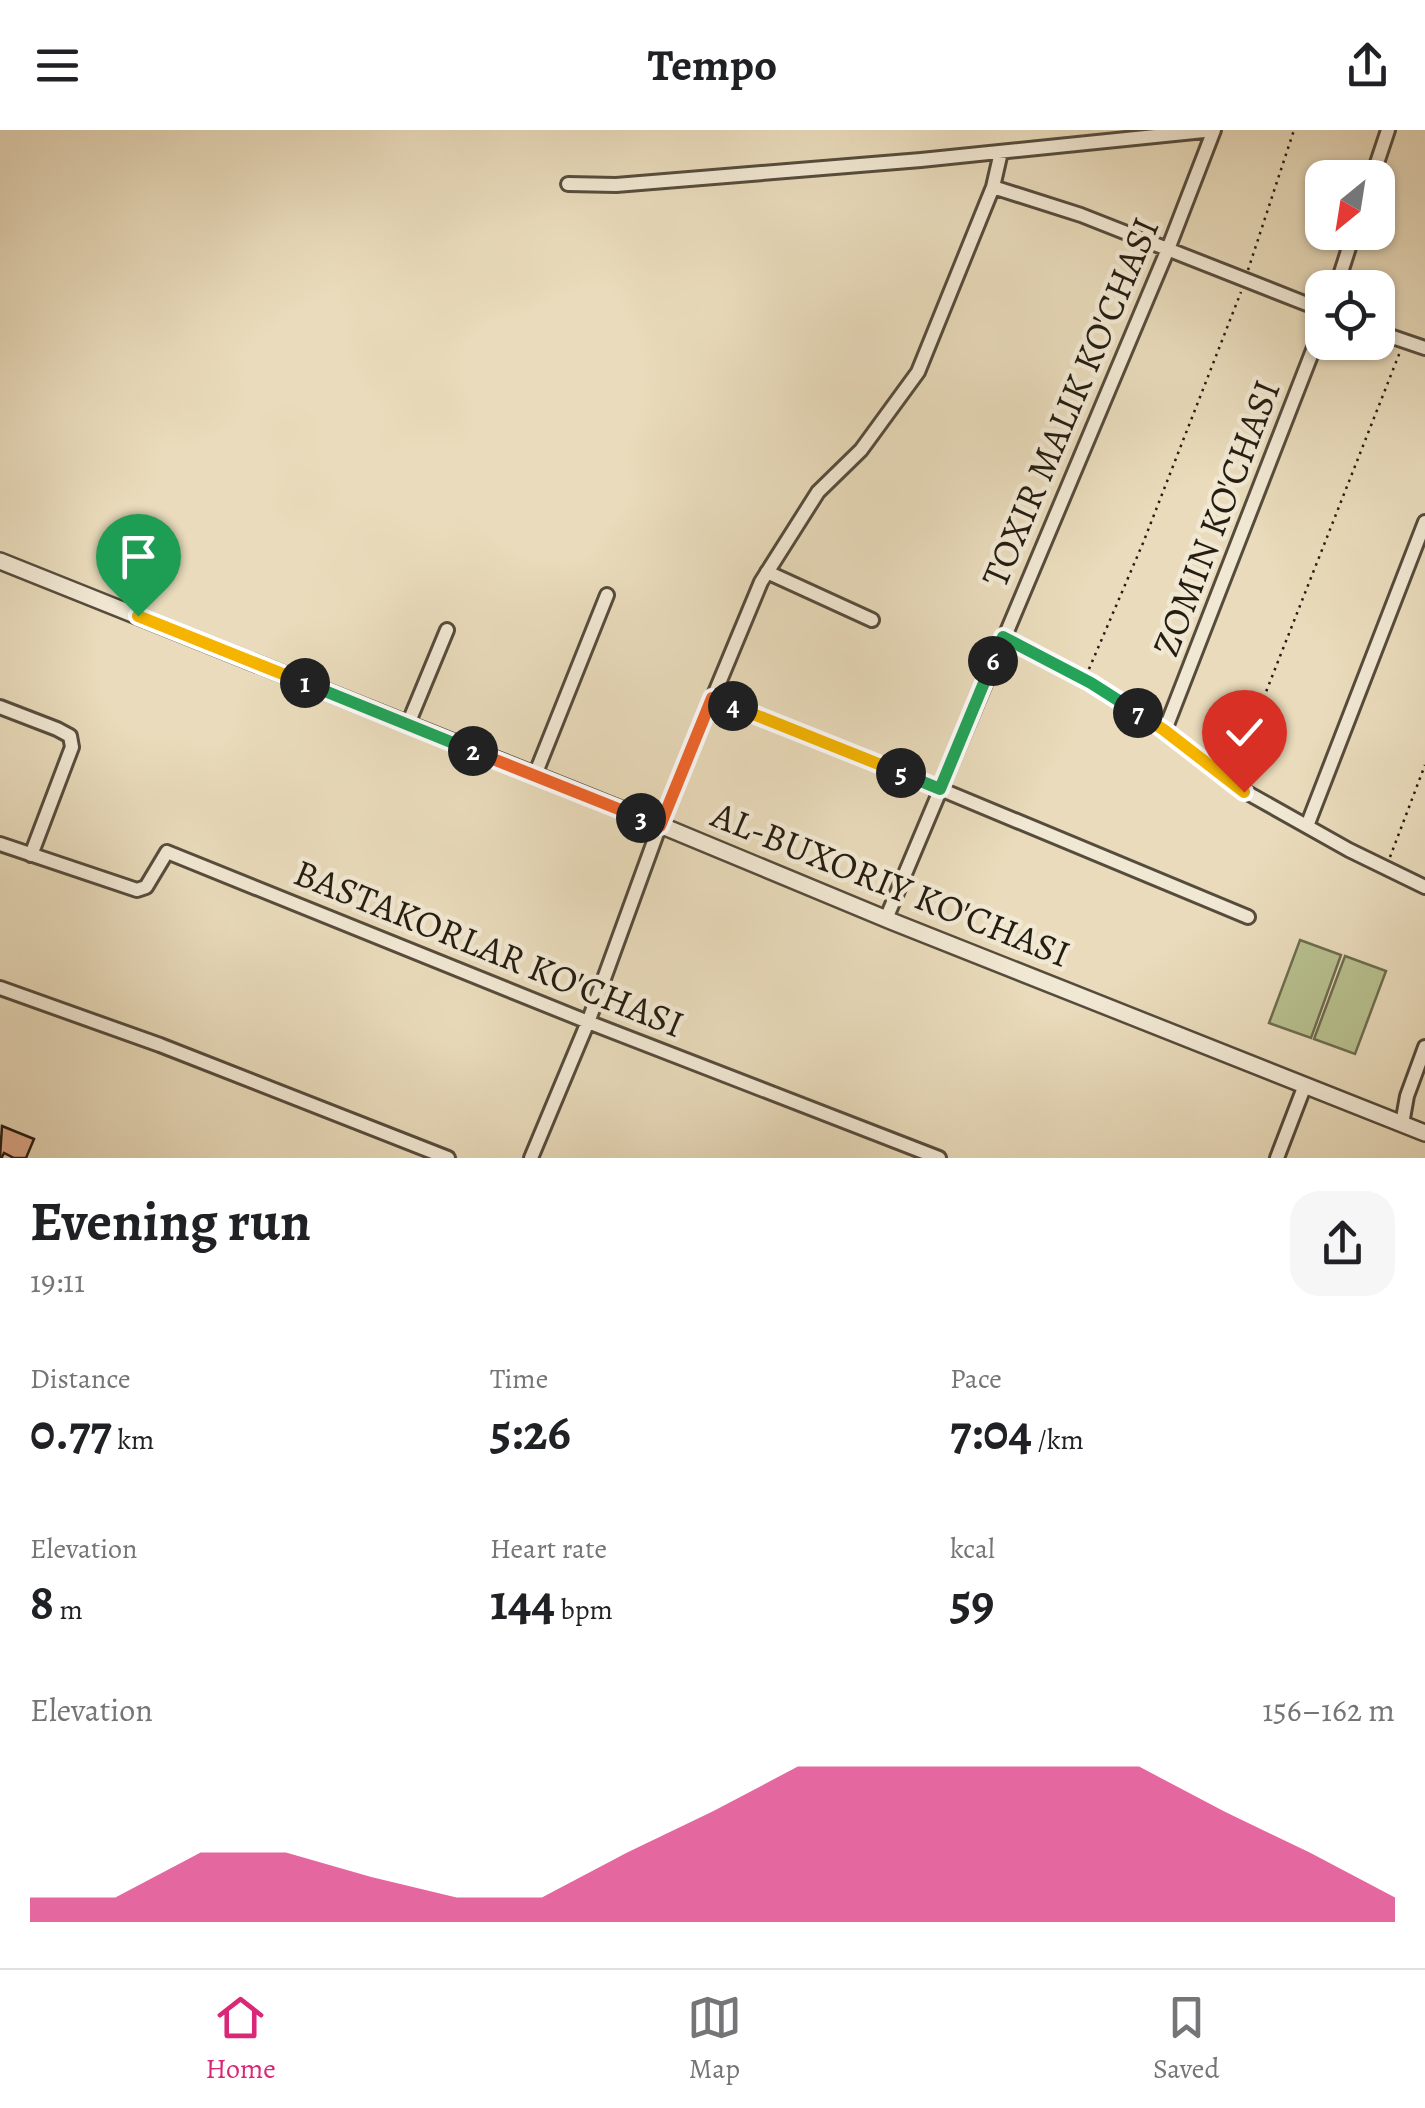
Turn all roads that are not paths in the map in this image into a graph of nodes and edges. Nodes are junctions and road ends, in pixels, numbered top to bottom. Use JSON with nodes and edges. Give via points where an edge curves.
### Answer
{"nodes":[{"id":1,"x":1214,"y":130,"type":"edge"},
{"id":2,"x":1388,"y":130,"type":"edge"},
{"id":3,"x":1000,"y":152,"type":"junction"},
{"id":4,"x":1378,"y":160,"type":"edge"},
{"id":5,"x":568,"y":184,"type":"dead end"},
{"id":6,"x":993,"y":186,"type":"junction"},
{"id":7,"x":1168,"y":249,"type":"junction"},
{"id":8,"x":1305,"y":303,"type":"edge"},
{"id":9,"x":1395,"y":338,"type":"edge"},
{"id":10,"x":1425,"y":348,"type":"edge"},
{"id":11,"x":1309,"y":360,"type":"edge"},
{"id":12,"x":1425,"y":522,"type":"edge"},
{"id":13,"x":0,"y":560,"type":"edge"},
{"id":14,"x":767,"y":572,"type":"junction"},
{"id":15,"x":607,"y":595,"type":"dead end"},
{"id":16,"x":872,"y":620,"type":"dead end"},
{"id":17,"x":447,"y":630,"type":"dead end"},
{"id":18,"x":1003,"y":637,"type":"junction"},
{"id":19,"x":712,"y":698,"type":"junction"},
{"id":20,"x":0,"y":707,"type":"edge"},
{"id":21,"x":408,"y":724,"type":"junction"},
{"id":22,"x":1164,"y":730,"type":"junction"},
{"id":23,"x":535,"y":776,"type":"junction"},
{"id":24,"x":940,"y":789,"type":"junction"},
{"id":25,"x":660,"y":826,"type":"junction"},
{"id":26,"x":1307,"y":826,"type":"junction"},
{"id":27,"x":0,"y":844,"type":"edge"},
{"id":28,"x":32,"y":854,"type":"junction"},
{"id":29,"x":1425,"y":887,"type":"edge"},
{"id":30,"x":1248,"y":917,"type":"dead end"},
{"id":31,"x":886,"y":919,"type":"junction"},
{"id":32,"x":0,"y":988,"type":"edge"},
{"id":33,"x":588,"y":1022,"type":"junction"},
{"id":34,"x":1425,"y":1046,"type":"edge"},
{"id":35,"x":1305,"y":1086,"type":"junction"},
{"id":36,"x":1402,"y":1124,"type":"junction"},
{"id":37,"x":1425,"y":1133,"type":"edge"},
{"id":38,"x":448,"y":1158,"type":"edge"},
{"id":39,"x":531,"y":1158,"type":"edge"},
{"id":40,"x":939,"y":1158,"type":"edge"},
{"id":41,"x":1277,"y":1158,"type":"edge"}],
"edges":[{"from":1,"to":3,"type":"street"},
{"from":1,"to":7,"type":"street","name":"TOXIR MALIK KO'CHASI"},
{"from":2,"to":4,"type":"street"},
{"from":3,"to":5,"type":"street"},
{"from":3,"to":6,"type":"street"},
{"from":6,"to":7,"type":"street"},
{"from":6,"to":14,"type":"street","via":[[918,372],[861,450],[818,492]]},
{"from":7,"to":8,"type":"street"},
{"from":7,"to":18,"type":"street","name":"TOXIR MALIK KO'CHASI"},
{"from":9,"to":10,"type":"street"},
{"from":11,"to":22,"type":"street","name":"ZOMIN KO'CHASI"},
{"from":12,"to":26,"type":"street"},
{"from":13,"to":21,"type":"street","name":"AL-BUXORIY KO'CHASI"},
{"from":14,"to":16,"type":"street"},
{"from":14,"to":19,"type":"street"},
{"from":15,"to":23,"type":"street"},
{"from":17,"to":21,"type":"street"},
{"from":18,"to":22,"type":"street"},
{"from":18,"to":24,"type":"street","name":"TOXIR MALIK KO'CHASI"},
{"from":19,"to":24,"type":"street"},
{"from":19,"to":25,"type":"street"},
{"from":20,"to":28,"type":"street","via":[[70,736]]},
{"from":21,"to":23,"type":"street","name":"AL-BUXORIY KO'CHASI"},
{"from":22,"to":26,"type":"street","via":[[1244,792]]},
{"from":23,"to":25,"type":"street","name":"AL-BUXORIY KO'CHASI"},
{"from":24,"to":30,"type":"street"},
{"from":24,"to":31,"type":"street","name":"TOXIR MALIK KO'CHASI"},
{"from":25,"to":31,"type":"street","name":"AL-BUXORIY KO'CHASI"},
{"from":25,"to":33,"type":"street"},
{"from":26,"to":29,"type":"street"},
{"from":27,"to":28,"type":"street","name":"BASTAKORLAR KO'CHASI"},
{"from":28,"to":33,"type":"street","name":"BASTAKORLAR KO'CHASI","via":[[138,890],[167,852]]},
{"from":31,"to":35,"type":"street","name":"AL-BUXORIY KO'CHASI"},
{"from":32,"to":38,"type":"street"},
{"from":33,"to":39,"type":"street"},
{"from":33,"to":40,"type":"street","name":"BASTAKORLAR KO'CHASI"},
{"from":34,"to":36,"type":"street"},
{"from":35,"to":36,"type":"street","name":"AL-BUXORIY KO'CHASI"},
{"from":35,"to":41,"type":"street"},
{"from":36,"to":37,"type":"street","name":"AL-BUXORIY KO'CHASI"}]}
